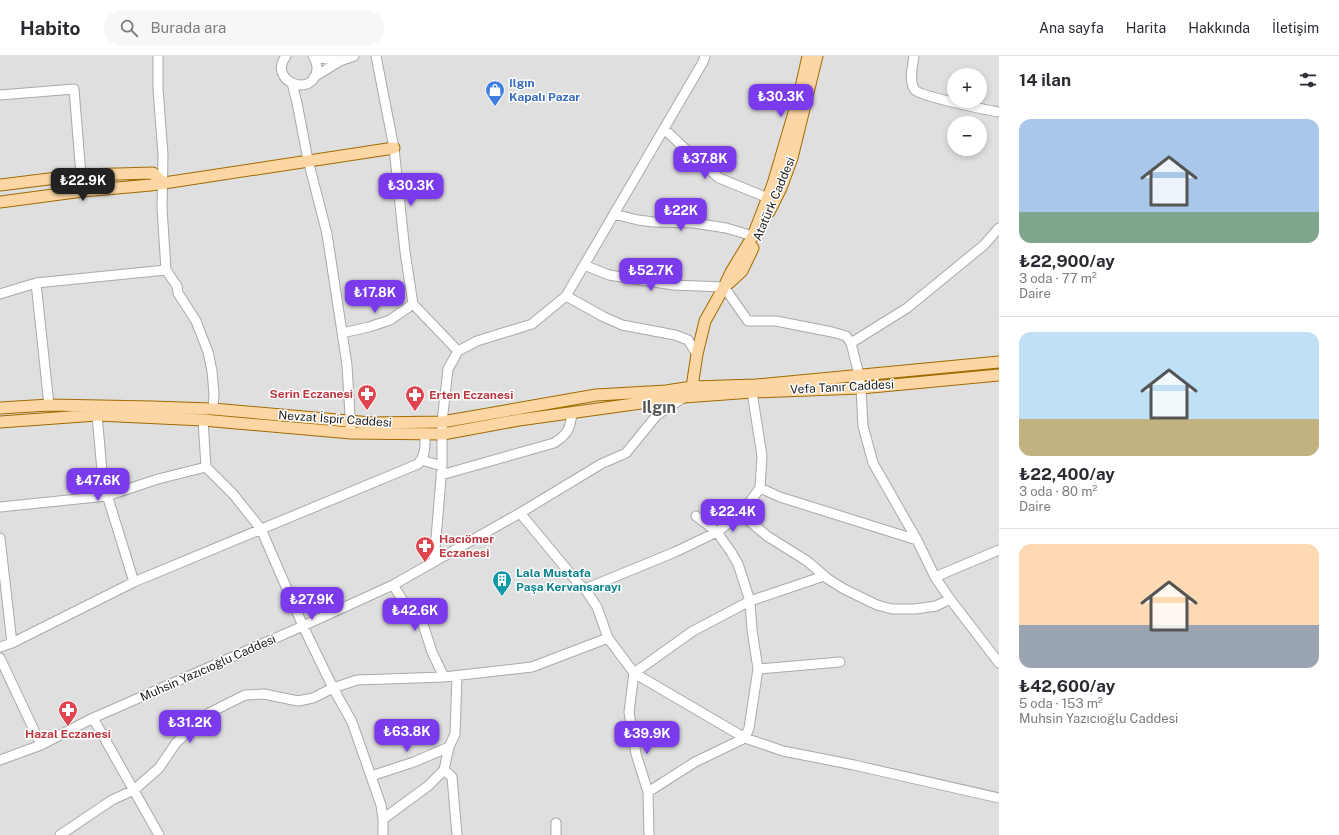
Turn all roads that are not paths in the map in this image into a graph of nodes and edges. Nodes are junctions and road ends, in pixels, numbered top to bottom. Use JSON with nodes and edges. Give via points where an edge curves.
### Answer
{"nodes":[{"id":1,"x":158,"y":56,"type":"edge"},
{"id":2,"x":275,"y":56,"type":"edge"},
{"id":3,"x":286,"y":56,"type":"edge"},
{"id":4,"x":354,"y":56,"type":"edge"},
{"id":5,"x":376,"y":56,"type":"edge"},
{"id":6,"x":705,"y":56,"type":"edge"},
{"id":7,"x":808,"y":56,"type":"edge"},
{"id":8,"x":817,"y":56,"type":"edge"},
{"id":9,"x":914,"y":56,"type":"edge"},
{"id":10,"x":314,"y":57,"type":"edge"},
{"id":11,"x":340,"y":61,"type":"junction"},
{"id":12,"x":282,"y":65,"type":"junction"},
{"id":13,"x":311,"y":80,"type":"junction"},
{"id":14,"x":292,"y":83,"type":"junction"},
{"id":15,"x":0,"y":95,"type":"edge"},
{"id":16,"x":297,"y":103,"type":"junction"},
{"id":17,"x":999,"y":112,"type":"edge"},
{"id":18,"x":664,"y":128,"type":"junction"},
{"id":19,"x":394,"y":148,"type":"junction"},
{"id":20,"x":308,"y":160,"type":"junction"},
{"id":21,"x":81,"y":175,"type":"junction"},
{"id":22,"x":163,"y":183,"type":"junction"},
{"id":23,"x":0,"y":185,"type":"edge"},
{"id":24,"x":83,"y":191,"type":"junction"},
{"id":25,"x":768,"y":198,"type":"junction"},
{"id":26,"x":0,"y":202,"type":"edge"},
{"id":27,"x":614,"y":214,"type":"junction"},
{"id":28,"x":999,"y":230,"type":"edge"},
{"id":29,"x":753,"y":236,"type":"junction"},
{"id":30,"x":584,"y":265,"type":"junction"},
{"id":31,"x":166,"y":270,"type":"junction"},
{"id":32,"x":36,"y":283,"type":"junction"},
{"id":33,"x":724,"y":287,"type":"junction"},
{"id":34,"x":0,"y":294,"type":"edge"},
{"id":35,"x":566,"y":296,"type":"junction"},
{"id":36,"x":412,"y":304,"type":"junction"},
{"id":37,"x":342,"y":333,"type":"junction"},
{"id":38,"x":851,"y":343,"type":"junction"},
{"id":39,"x":458,"y":351,"type":"junction"},
{"id":40,"x":697,"y":354,"type":"junction"},
{"id":41,"x":999,"y":362,"type":"edge"},
{"id":42,"x":859,"y":375,"type":"junction"},
{"id":43,"x":999,"y":375,"type":"edge"},
{"id":44,"x":692,"y":387,"type":"junction"},
{"id":45,"x":861,"y":388,"type":"junction"},
{"id":46,"x":752,"y":392,"type":"junction"},
{"id":47,"x":684,"y":397,"type":"junction"},
{"id":48,"x":49,"y":405,"type":"junction"},
{"id":49,"x":0,"y":408,"type":"edge"},
{"id":50,"x":213,"y":409,"type":"junction"},
{"id":51,"x":572,"y":413,"type":"junction"},
{"id":52,"x":97,"y":415,"type":"junction"},
{"id":53,"x":203,"y":420,"type":"junction"},
{"id":54,"x":0,"y":422,"type":"edge"},
{"id":55,"x":442,"y":422,"type":"junction"},
{"id":56,"x":351,"y":427,"type":"junction"},
{"id":57,"x":425,"y":434,"type":"junction"},
{"id":58,"x":442,"y":434,"type":"junction"},
{"id":59,"x":421,"y":460,"type":"junction"},
{"id":60,"x":206,"y":467,"type":"junction"},
{"id":61,"x":441,"y":471,"type":"junction"},
{"id":62,"x":760,"y":488,"type":"junction"},
{"id":63,"x":107,"y":496,"type":"junction"},
{"id":64,"x":0,"y":507,"type":"edge"},
{"id":65,"x":520,"y":513,"type":"junction"},
{"id":66,"x":741,"y":514,"type":"junction"},
{"id":67,"x":696,"y":516,"type":"dead end"},
{"id":68,"x":261,"y":529,"type":"junction"},
{"id":69,"x":717,"y":532,"type":"junction"},
{"id":70,"x":0,"y":538,"type":"edge"},
{"id":71,"x":917,"y":540,"type":"junction"},
{"id":72,"x":999,"y":550,"type":"edge"},
{"id":73,"x":434,"y":562,"type":"junction"},
{"id":74,"x":824,"y":576,"type":"junction"},
{"id":75,"x":935,"y":577,"type":"junction"},
{"id":76,"x":134,"y":582,"type":"junction"},
{"id":77,"x":393,"y":585,"type":"junction"},
{"id":78,"x":585,"y":589,"type":"junction"},
{"id":79,"x":950,"y":599,"type":"junction"},
{"id":80,"x":750,"y":601,"type":"junction"},
{"id":81,"x":303,"y":626,"type":"junction"},
{"id":82,"x":608,"y":638,"type":"junction"},
{"id":83,"x":12,"y":643,"type":"junction"},
{"id":84,"x":0,"y":647,"type":"edge"},
{"id":85,"x":0,"y":658,"type":"edge"},
{"id":86,"x":840,"y":662,"type":"dead end"},
{"id":87,"x":999,"y":663,"type":"edge"},
{"id":88,"x":758,"y":669,"type":"junction"},
{"id":89,"x":634,"y":673,"type":"junction"},
{"id":90,"x":457,"y":676,"type":"junction"},
{"id":91,"x":444,"y":677,"type":"junction"},
{"id":92,"x":333,"y":688,"type":"junction"},
{"id":93,"x":93,"y":718,"type":"junction"},
{"id":94,"x":745,"y":738,"type":"junction"},
{"id":95,"x":41,"y":745,"type":"junction"},
{"id":96,"x":449,"y":746,"type":"junction"},
{"id":97,"x":0,"y":760,"type":"edge"},
{"id":98,"x":444,"y":770,"type":"junction"},
{"id":99,"x":371,"y":776,"type":"junction"},
{"id":100,"x":134,"y":790,"type":"junction"},
{"id":101,"x":648,"y":792,"type":"junction"},
{"id":102,"x":999,"y":798,"type":"edge"},
{"id":103,"x":384,"y":819,"type":"junction"},
{"id":104,"x":556,"y":823,"type":"dead end"},
{"id":105,"x":60,"y":835,"type":"edge"},
{"id":106,"x":159,"y":835,"type":"edge"},
{"id":107,"x":383,"y":835,"type":"edge"},
{"id":108,"x":457,"y":835,"type":"edge"},
{"id":109,"x":556,"y":835,"type":"edge"},
{"id":110,"x":649,"y":835,"type":"edge"}],
"edges":[{"from":1,"to":22,"type":"street"},
{"from":2,"to":12,"type":"street"},
{"from":3,"to":12,"type":"street"},
{"from":4,"to":11,"type":"street"},
{"from":5,"to":19,"type":"street"},
{"from":6,"to":18,"type":"street"},
{"from":7,"to":25,"type":"main road","name":"Atatürk Caddesi","via":[[800,92]]},
{"from":8,"to":33,"type":"main road","name":"Atatürk Caddesi","via":[[792,158],[781,188],[742,271]]},
{"from":9,"to":17,"type":"street","via":[[912,79],[915,90],[937,98]]},
{"from":10,"to":11,"type":"street"},
{"from":10,"to":13,"type":"street","via":[[317,65],[316,74]]},
{"from":11,"to":13,"type":"street"},
{"from":12,"to":14,"type":"street","via":[[283,74],[287,81]]},
{"from":13,"to":14,"type":"street","via":[[304,85]]},
{"from":13,"to":16,"type":"street"},
{"from":14,"to":16,"type":"street"},
{"from":15,"to":21,"type":"street","via":[[74,89]]},
{"from":16,"to":20,"type":"street"},
{"from":18,"to":25,"type":"street","via":[[719,178]]},
{"from":18,"to":27,"type":"street"},
{"from":19,"to":20,"type":"main road"},
{"from":19,"to":36,"type":"street"},
{"from":20,"to":22,"type":"main road"},
{"from":20,"to":37,"type":"street","via":[[327,234]]},
{"from":21,"to":22,"type":"main road","via":[[153,173]]},
{"from":21,"to":23,"type":"main road"},
{"from":21,"to":24,"type":"street"},
{"from":22,"to":24,"type":"main road"},
{"from":22,"to":31,"type":"street"},
{"from":24,"to":26,"type":"main road"},
{"from":25,"to":29,"type":"main road","name":"Atatürk Caddesi"},
{"from":27,"to":29,"type":"street","via":[[638,220],[694,223],[726,228]]},
{"from":27,"to":30,"type":"street"},
{"from":28,"to":38,"type":"street","via":[[907,308]]},
{"from":29,"to":33,"type":"main road","name":"Atatürk Caddesi"},
{"from":30,"to":33,"type":"street","via":[[609,275],[673,285]]},
{"from":30,"to":35,"type":"street"},
{"from":31,"to":32,"type":"street"},
{"from":31,"to":50,"type":"street","via":[[196,321],[208,352],[212,371]]},
{"from":32,"to":34,"type":"street"},
{"from":32,"to":48,"type":"street"},
{"from":33,"to":38,"type":"street","via":[[748,321],[776,321],[832,332],[846,336]]},
{"from":33,"to":40,"type":"main road","name":"Atatürk Caddesi","via":[[705,321]]},
{"from":35,"to":39,"type":"street","via":[[532,324],[477,341]]},
{"from":35,"to":40,"type":"street","via":[[622,325],[688,340]]},
{"from":36,"to":37,"type":"street","via":[[390,320]]},
{"from":36,"to":39,"type":"street"},
{"from":37,"to":56,"type":"street"},
{"from":38,"to":42,"type":"street"},
{"from":39,"to":55,"type":"street","via":[[448,369]]},
{"from":40,"to":44,"type":"main road","name":"Atatürk Caddesi"},
{"from":41,"to":42,"type":"main road","name":"Vefa Tanır Caddesi"},
{"from":42,"to":44,"type":"main road","name":"Vefa Tanır Caddesi","via":[[756,385]]},
{"from":42,"to":45,"type":"street"},
{"from":43,"to":45,"type":"main road","name":"Vefa Tanır Caddesi"},
{"from":44,"to":47,"type":"street","name":"Muhsin Yazıcıoğlu Caddesi"},
{"from":44,"to":55,"type":"main road","name":"Nevzat İspir Caddesi","via":[[596,395]]},
{"from":45,"to":46,"type":"main road","name":"Vefa Tanır Caddesi"},
{"from":45,"to":71,"type":"street","via":[[863,426],[874,463]]},
{"from":46,"to":47,"type":"main road","name":"Vefa Tanır Caddesi"},
{"from":46,"to":62,"type":"street","via":[[762,456]]},
{"from":47,"to":51,"type":"main road","name":"Nevzat İspir Caddesi"},
{"from":47,"to":65,"type":"street","name":"Muhsin Yazıcıoğlu Caddesi","via":[[657,415],[626,453],[601,464]]},
{"from":48,"to":49,"type":"main road","name":"Nevzat İspir Caddesi"},
{"from":48,"to":50,"type":"main road","name":"Nevzat İspir Caddesi"},
{"from":50,"to":56,"type":"main road","name":"Nevzat İspir Caddesi"},
{"from":51,"to":58,"type":"main road","name":"Nevzat İspir Caddesi"},
{"from":51,"to":61,"type":"street","via":[[571,425],[564,437],[554,443]]},
{"from":52,"to":53,"type":"main road","name":"Nevzat İspir Caddesi"},
{"from":52,"to":54,"type":"main road","name":"Nevzat İspir Caddesi"},
{"from":52,"to":63,"type":"street","via":[[103,482]]},
{"from":53,"to":56,"type":"main road","name":"Nevzat İspir Caddesi"},
{"from":53,"to":60,"type":"street"},
{"from":55,"to":56,"type":"main road","name":"Nevzat İspir Caddesi","via":[[370,423]]},
{"from":55,"to":58,"type":"street"},
{"from":56,"to":57,"type":"main road","name":"Nevzat İspir Caddesi"},
{"from":57,"to":58,"type":"main road","name":"Nevzat İspir Caddesi"},
{"from":57,"to":59,"type":"street","via":[[424,456]]},
{"from":58,"to":61,"type":"street"},
{"from":59,"to":61,"type":"street"},
{"from":59,"to":68,"type":"street","via":[[418,464]]},
{"from":60,"to":63,"type":"street"},
{"from":60,"to":68,"type":"street","via":[[233,494]]},
{"from":61,"to":73,"type":"street"},
{"from":62,"to":66,"type":"street"},
{"from":62,"to":71,"type":"street","via":[[780,497]]},
{"from":63,"to":64,"type":"street"},
{"from":63,"to":76,"type":"street"},
{"from":65,"to":73,"type":"street","name":"Muhsin Yazıcıoğlu Caddesi"},
{"from":65,"to":78,"type":"street"},
{"from":66,"to":69,"type":"street"},
{"from":66,"to":74,"type":"street","via":[[767,536],[807,561]]},
{"from":67,"to":69,"type":"street"},
{"from":68,"to":76,"type":"street"},
{"from":68,"to":81,"type":"street"},
{"from":69,"to":78,"type":"street"},
{"from":69,"to":80,"type":"street","via":[[738,564]]},
{"from":70,"to":83,"type":"street"},
{"from":71,"to":75,"type":"street"},
{"from":72,"to":75,"type":"street"},
{"from":73,"to":77,"type":"street","name":"Muhsin Yazıcıoğlu Caddesi"},
{"from":74,"to":79,"type":"street","via":[[844,589],[877,605],[892,609],[936,606]]},
{"from":74,"to":80,"type":"street"},
{"from":75,"to":79,"type":"street"},
{"from":76,"to":83,"type":"street"},
{"from":77,"to":81,"type":"street","name":"Muhsin Yazıcıoğlu Caddesi"},
{"from":77,"to":91,"type":"street","via":[[409,610],[420,615],[432,652]]},
{"from":78,"to":82,"type":"street","via":[[597,608]]},
{"from":79,"to":87,"type":"street"},
{"from":80,"to":88,"type":"street"},
{"from":80,"to":89,"type":"street","via":[[693,631]]},
{"from":81,"to":92,"type":"street"},
{"from":81,"to":93,"type":"street","name":"Muhsin Yazıcıoğlu Caddesi"},
{"from":82,"to":89,"type":"street"},
{"from":82,"to":90,"type":"street","via":[[532,667]]},
{"from":83,"to":84,"type":"street"},
{"from":85,"to":95,"type":"street"},
{"from":86,"to":88,"type":"street"},
{"from":88,"to":94,"type":"street","via":[[749,728]]},
{"from":89,"to":94,"type":"street"},
{"from":89,"to":101,"type":"street","via":[[629,712],[636,754]]},
{"from":90,"to":91,"type":"street"},
{"from":90,"to":96,"type":"street","via":[[455,734]]},
{"from":91,"to":92,"type":"street","via":[[358,680]]},
{"from":92,"to":99,"type":"street","via":[[352,722]]},
{"from":92,"to":100,"type":"street","via":[[313,698],[298,700],[264,694],[245,695],[209,713],[176,743],[159,768]]},
{"from":93,"to":95,"type":"street","name":"Muhsin Yazıcıoğlu Caddesi"},
{"from":93,"to":100,"type":"street"},
{"from":94,"to":101,"type":"street","via":[[695,762]]},
{"from":94,"to":102,"type":"street","via":[[783,751]]},
{"from":95,"to":97,"type":"street","name":"Muhsin Yazıcıoğlu Caddesi"},
{"from":96,"to":98,"type":"street"},
{"from":96,"to":99,"type":"street","via":[[414,762]]},
{"from":98,"to":103,"type":"street","via":[[428,786]]},
{"from":98,"to":108,"type":"street","via":[[452,778]]},
{"from":99,"to":103,"type":"street"},
{"from":100,"to":105,"type":"street","via":[[112,800]]},
{"from":100,"to":106,"type":"street"},
{"from":101,"to":110,"type":"street"},
{"from":103,"to":107,"type":"street"},
{"from":104,"to":109,"type":"street"}]}
